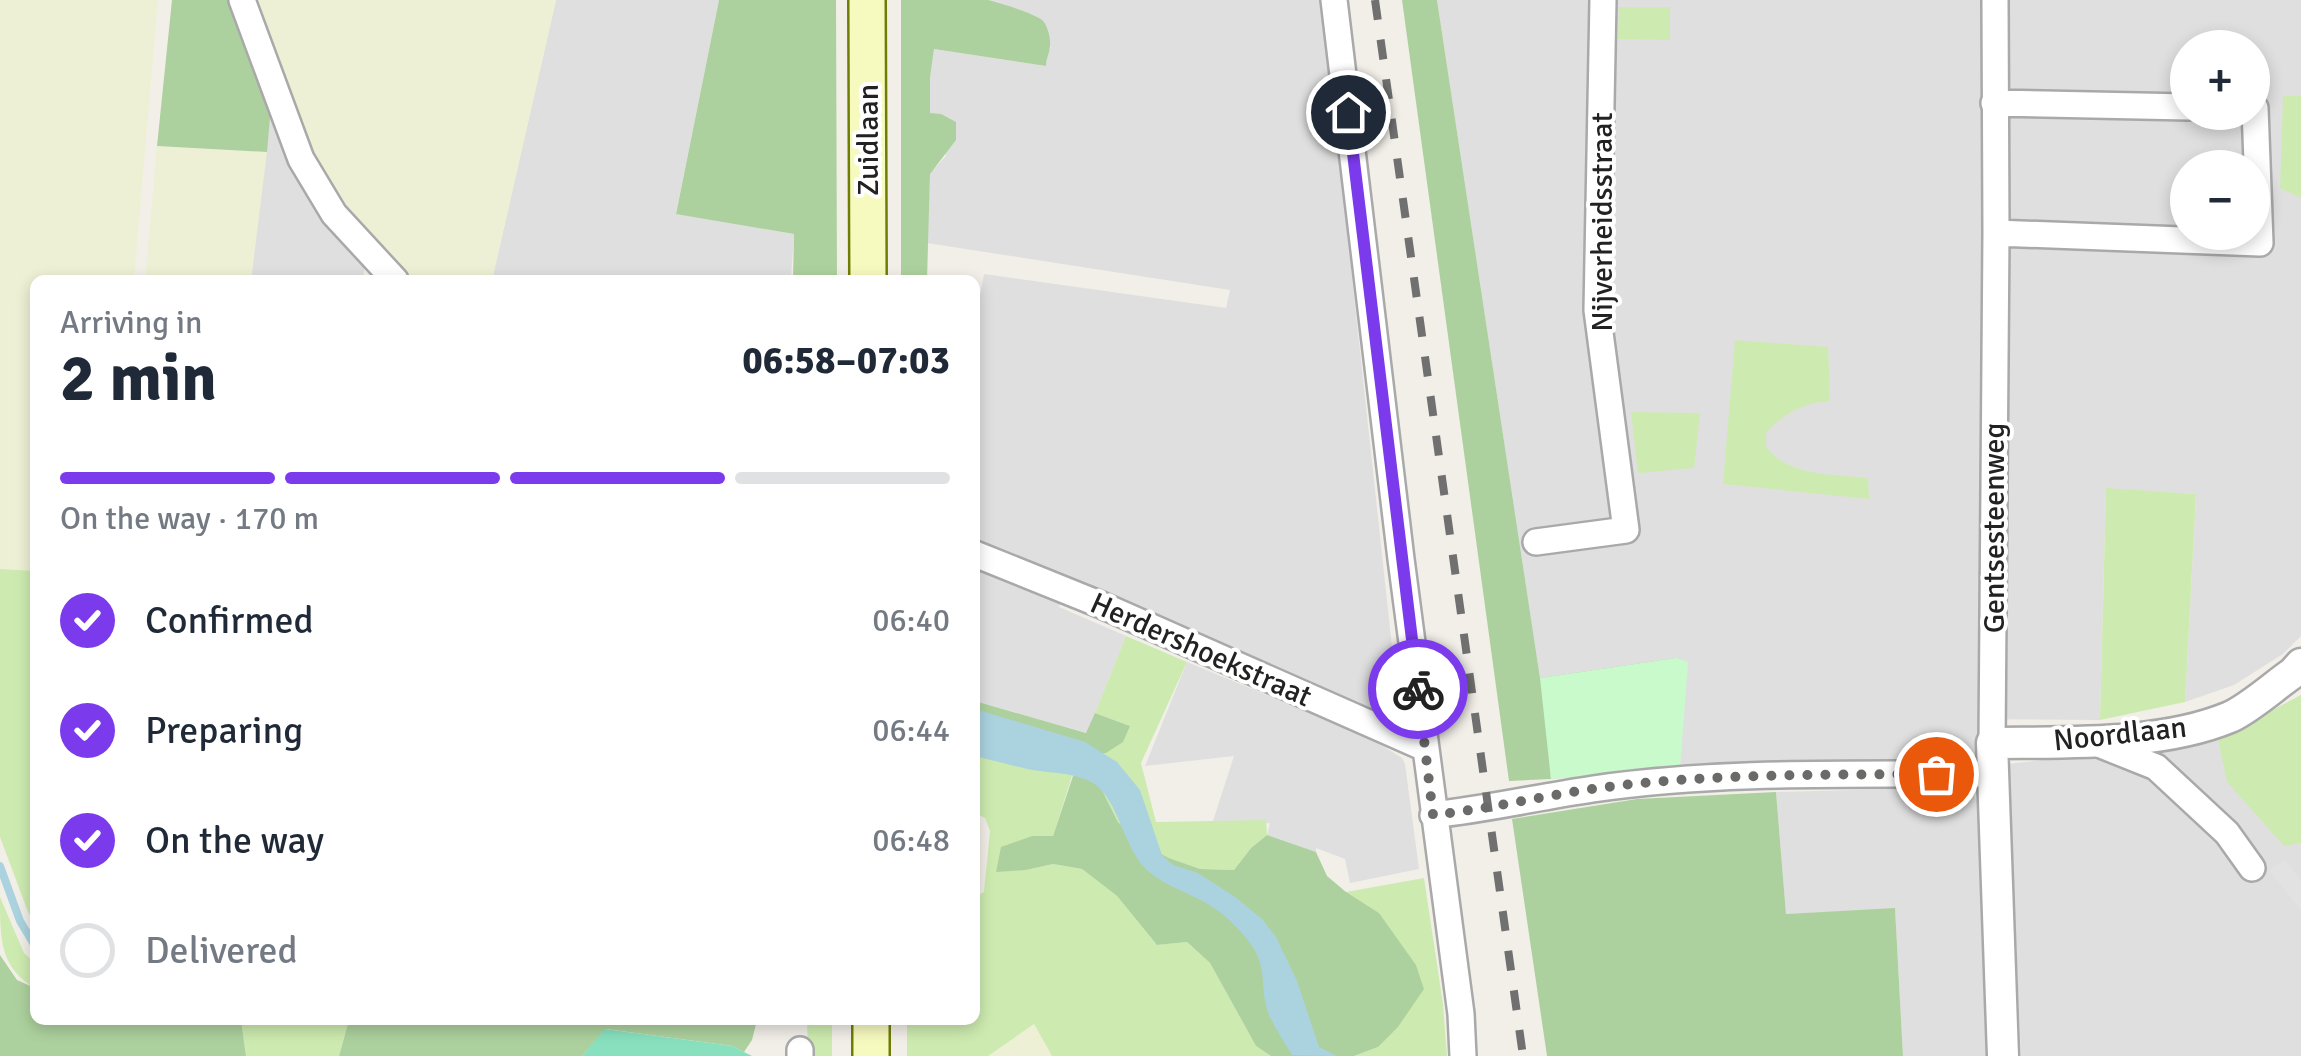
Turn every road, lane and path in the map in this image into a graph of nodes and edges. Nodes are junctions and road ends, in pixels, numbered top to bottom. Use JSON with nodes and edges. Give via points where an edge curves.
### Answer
{"nodes":[{"id":1,"x":242,"y":0,"type":"edge"},
{"id":2,"x":867,"y":0,"type":"edge"},
{"id":3,"x":1334,"y":0,"type":"edge"},
{"id":4,"x":1603,"y":0,"type":"edge"},
{"id":5,"x":1995,"y":0,"type":"edge"},
{"id":6,"x":1994,"y":103,"type":"junction"},
{"id":7,"x":2170,"y":107,"type":"edge"},
{"id":8,"x":2255,"y":130,"type":"edge"},
{"id":9,"x":1996,"y":233,"type":"junction"},
{"id":10,"x":390,"y":275,"type":"edge"},
{"id":11,"x":868,"y":275,"type":"edge"},
{"id":12,"x":1536,"y":542,"type":"dead end"},
{"id":13,"x":980,"y":556,"type":"edge"},
{"id":14,"x":2298,"y":670,"type":"edge"},
{"id":15,"x":2092,"y":741,"type":"junction"},
{"id":16,"x":1425,"y":748,"type":"junction"},
{"id":17,"x":1992,"y":759,"type":"junction"},
{"id":18,"x":1433,"y":815,"type":"junction"},
{"id":19,"x":2252,"y":868,"type":"dead end"},
{"id":20,"x":871,"y":1025,"type":"edge"},
{"id":21,"x":1463,"y":1055,"type":"edge"},
{"id":22,"x":871,"y":1056,"type":"edge"},
{"id":23,"x":2003,"y":1056,"type":"edge"}],
"edges":[{"from":1,"to":10,"type":"street","via":[[302,160],[334,214]]},
{"from":2,"to":11,"type":"main road","name":"Zuidlaan"},
{"from":3,"to":16,"type":"street"},
{"from":4,"to":12,"type":"street","name":"Nijverheidsstraat","via":[[1597,310],[1626,530]]},
{"from":5,"to":6,"type":"street","name":"Gentsesteenweg"},
{"from":6,"to":7,"type":"street"},
{"from":6,"to":9,"type":"street","name":"Gentsesteenweg"},
{"from":8,"to":9,"type":"street","via":[[2260,242]]},
{"from":9,"to":17,"type":"street","name":"Gentsesteenweg"},
{"from":13,"to":16,"type":"street","name":"Herdershoekstraat"},
{"from":14,"to":15,"type":"street","name":"Noordlaan","via":[[2232,716],[2166,735]]},
{"from":15,"to":17,"type":"street","name":"Noordlaan"},
{"from":15,"to":19,"type":"street","via":[[2156,767],[2227,834]]},
{"from":16,"to":18,"type":"street"},
{"from":17,"to":18,"type":"street","via":[[1593,789]]},
{"from":17,"to":23,"type":"street","name":"Gentsesteenweg"},
{"from":18,"to":21,"type":"street"},
{"from":20,"to":22,"type":"main road"}]}
